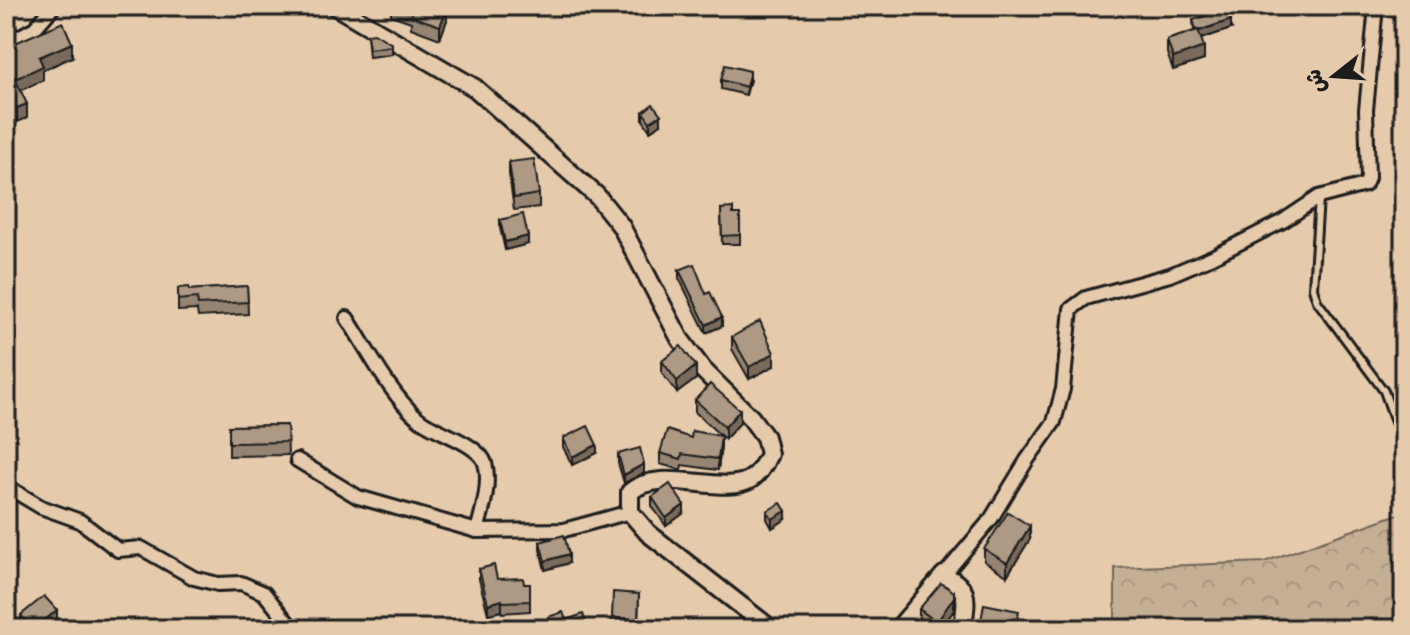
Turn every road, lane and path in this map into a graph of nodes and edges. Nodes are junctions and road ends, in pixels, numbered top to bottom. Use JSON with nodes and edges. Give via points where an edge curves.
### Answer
{"nodes":[{"id":1,"x":54,"y":6,"type":"edge"},
{"id":2,"x":335,"y":6,"type":"edge"},
{"id":3,"x":1376,"y":6,"type":"edge"},
{"id":4,"x":6,"y":44,"type":"edge"},
{"id":5,"x":1319,"y":197,"type":"junction"},
{"id":6,"x":347,"y":318,"type":"dead end"},
{"id":7,"x":1404,"y":447,"type":"edge"},
{"id":8,"x":297,"y":460,"type":"dead end"},
{"id":9,"x":6,"y":486,"type":"edge"},
{"id":10,"x":630,"y":512,"type":"junction"},
{"id":11,"x":477,"y":531,"type":"junction"},
{"id":12,"x":944,"y":575,"type":"junction"},
{"id":13,"x":293,"y":629,"type":"edge"},
{"id":14,"x":771,"y":629,"type":"edge"},
{"id":15,"x":898,"y":629,"type":"edge"},
{"id":16,"x":963,"y":629,"type":"edge"}],
"edges":[{"from":1,"to":4,"type":"street","via":[[35,28]]},
{"from":2,"to":10,"type":"main road","via":[[475,88],[597,196],[621,226],[680,339],[765,437],[769,454],[750,480],[653,481],[630,492]]},
{"from":3,"to":5,"type":"street","via":[[1366,110],[1368,178],[1359,188]]},
{"from":5,"to":7,"type":"lane","via":[[1313,288],[1317,301],[1384,391]]},
{"from":5,"to":12,"type":"street","via":[[1212,257],[1170,275],[1086,298],[1071,309],[1054,422],[991,519]]},
{"from":6,"to":11,"type":"street","via":[[417,418],[474,449],[485,463]]},
{"from":8,"to":11,"type":"street","via":[[358,497]]},
{"from":9,"to":13,"type":"street","via":[[41,507],[80,521],[118,550],[141,548],[194,578],[241,583],[264,593]]},
{"from":10,"to":11,"type":"street","via":[[564,530]]},
{"from":10,"to":14,"type":"main road","via":[[648,533]]},
{"from":12,"to":15,"type":"main road"},
{"from":12,"to":16,"type":"main road","via":[[960,583],[966,594]]}]}
